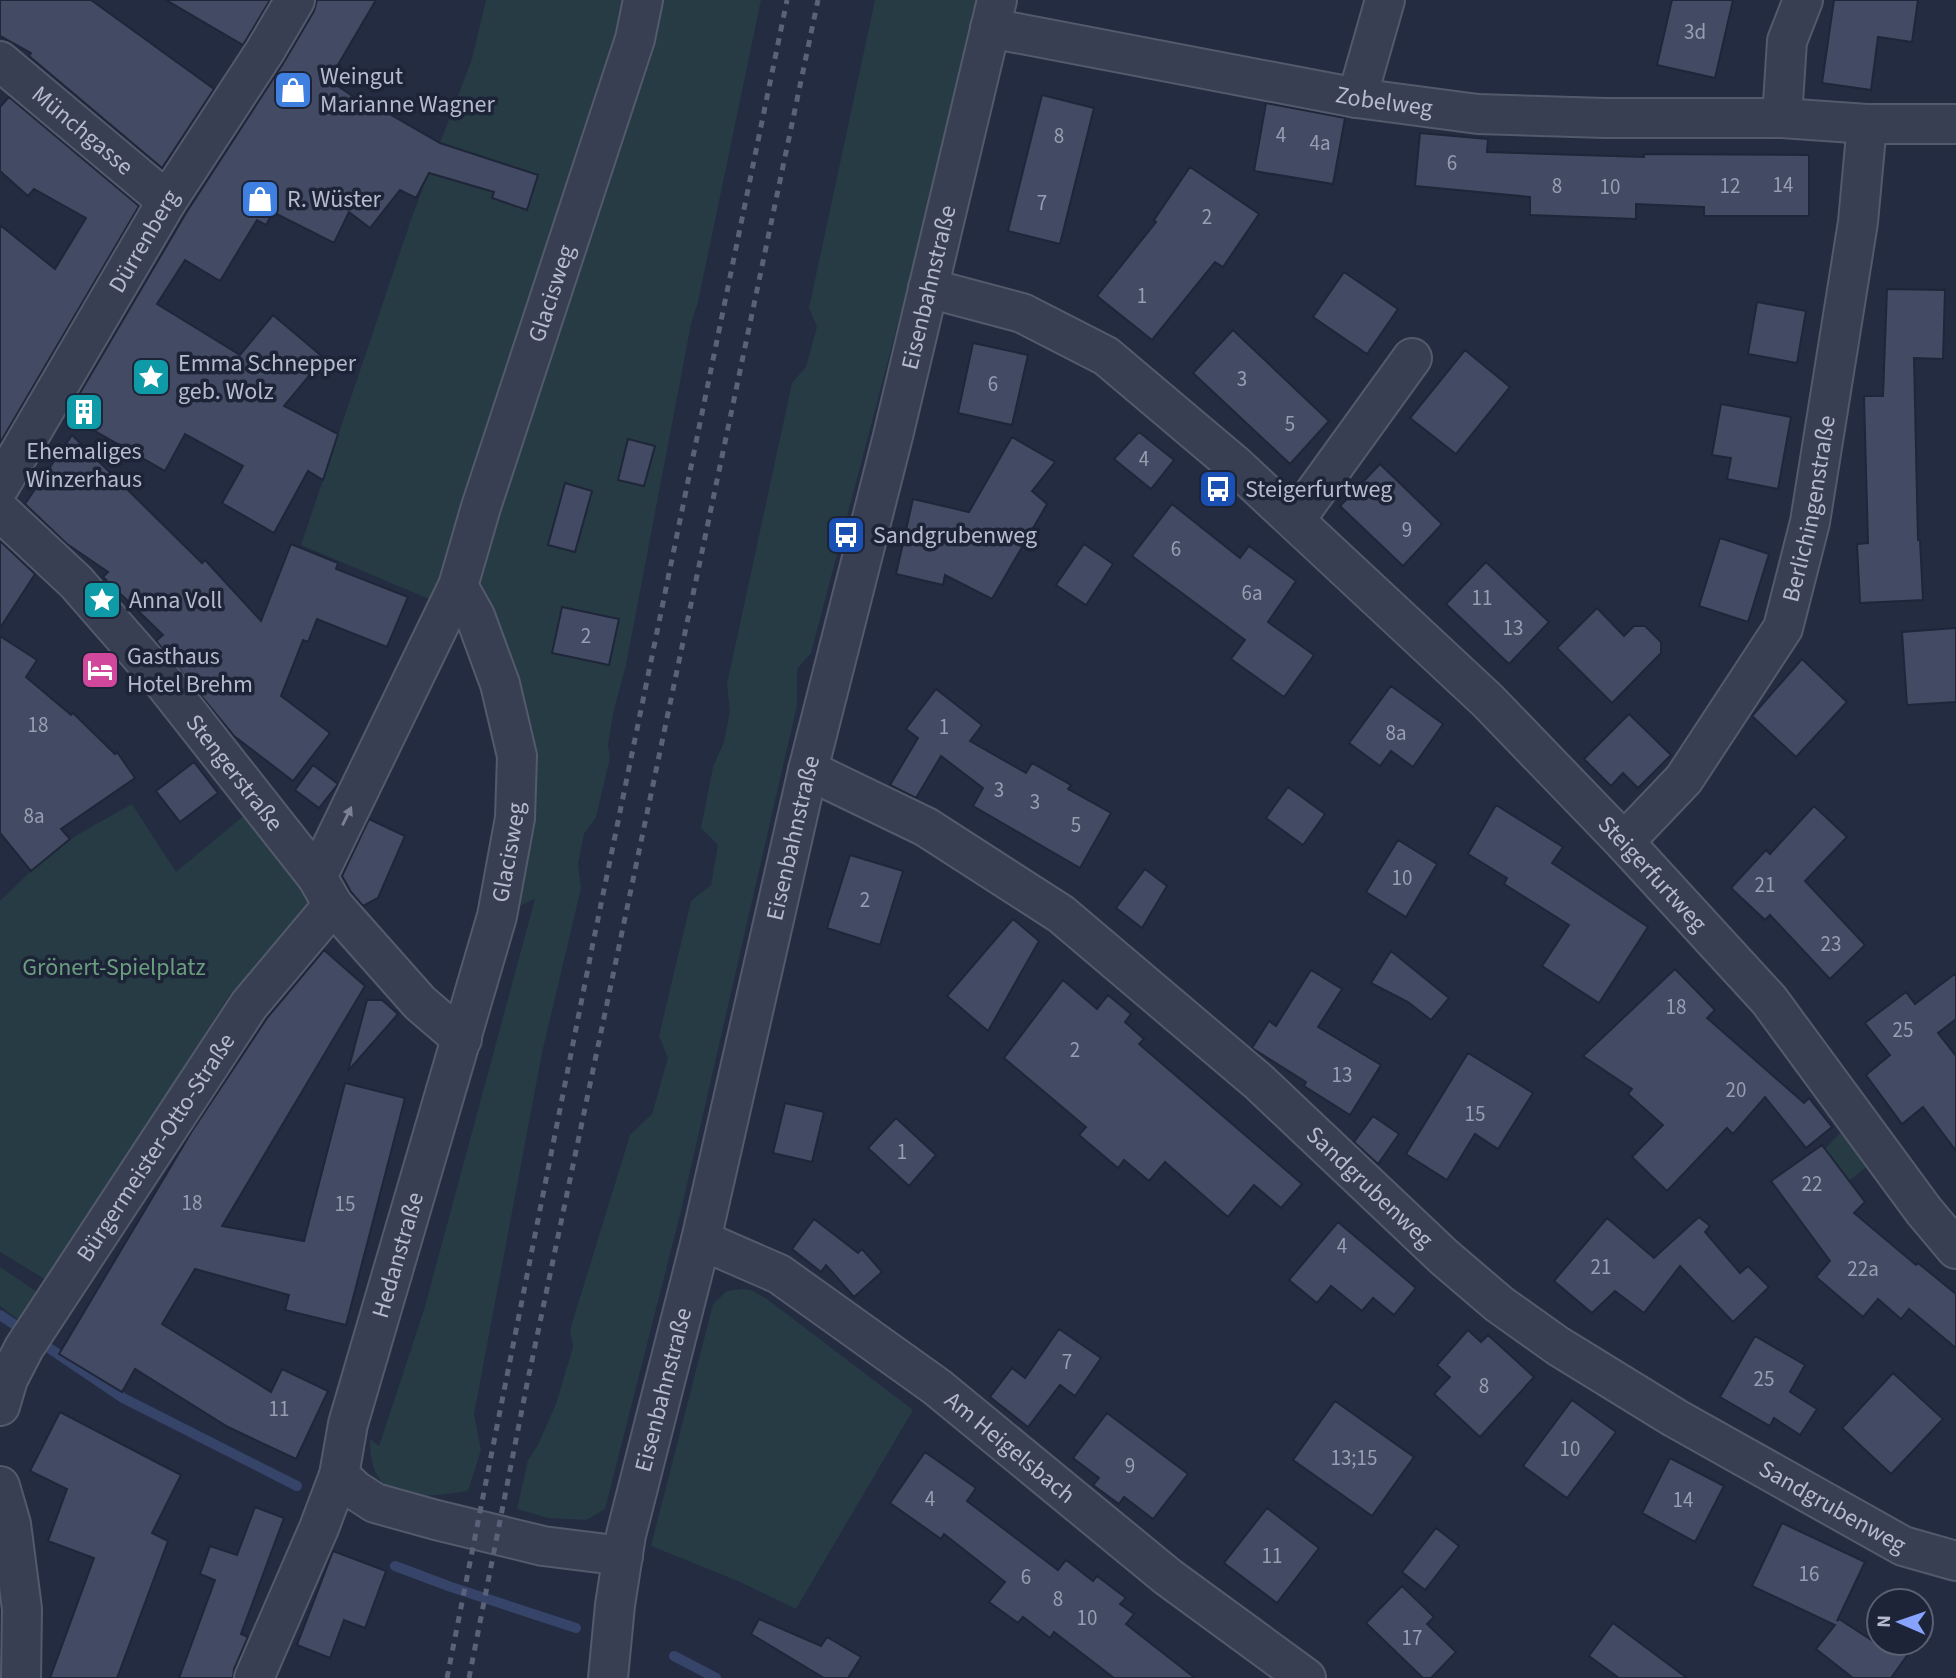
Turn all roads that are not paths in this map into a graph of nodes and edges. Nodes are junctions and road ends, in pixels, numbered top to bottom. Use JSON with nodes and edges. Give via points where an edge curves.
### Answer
{"nodes":[{"id":1,"x":295,"y":0,"type":"edge"},
{"id":2,"x":643,"y":0,"type":"edge"},
{"id":3,"x":1385,"y":0,"type":"edge"},
{"id":4,"x":1803,"y":0,"type":"edge"},
{"id":5,"x":993,"y":14,"type":"edge"},
{"id":6,"x":0,"y":61,"type":"edge"},
{"id":7,"x":1357,"y":98,"type":"junction"},
{"id":8,"x":1782,"y":118,"type":"junction"},
{"id":9,"x":1867,"y":124,"type":"junction"},
{"id":10,"x":1956,"y":124,"type":"edge"},
{"id":11,"x":167,"y":201,"type":"junction"},
{"id":12,"x":928,"y":288,"type":"junction"},
{"id":13,"x":1412,"y":358,"type":"dead end"},
{"id":14,"x":0,"y":486,"type":"edge"},
{"id":15,"x":0,"y":512,"type":"edge"},
{"id":16,"x":1295,"y":520,"type":"junction"},
{"id":17,"x":458,"y":586,"type":"junction"},
{"id":18,"x":808,"y":771,"type":"junction"},
{"id":19,"x":1625,"y":842,"type":"junction"},
{"id":20,"x":325,"y":891,"type":"junction"},
{"id":21,"x":462,"y":1038,"type":"junction"},
{"id":22,"x":701,"y":1240,"type":"junction"},
{"id":23,"x":1956,"y":1249,"type":"edge"},
{"id":24,"x":0,"y":1405,"type":"edge"},
{"id":25,"x":339,"y":1475,"type":"junction"},
{"id":26,"x":0,"y":1486,"type":"edge"},
{"id":27,"x":622,"y":1556,"type":"junction"},
{"id":28,"x":1956,"y":1562,"type":"edge"},
{"id":29,"x":21,"y":1678,"type":"edge"},
{"id":30,"x":254,"y":1678,"type":"edge"},
{"id":31,"x":608,"y":1678,"type":"edge"},
{"id":32,"x":1306,"y":1678,"type":"edge"}],
"edges":[{"from":1,"to":11,"type":"street","name":"Dürrenberg"},
{"from":2,"to":17,"type":"street","name":"Glacisweg","via":[[635,39]]},
{"from":3,"to":7,"type":"street"},
{"from":4,"to":8,"type":"street","via":[[1787,41]]},
{"from":5,"to":7,"type":"street","name":"Zobelweg"},
{"from":5,"to":12,"type":"street","name":"Eisenbahnstraße"},
{"from":6,"to":11,"type":"street","name":"Münchgasse"},
{"from":7,"to":8,"type":"street","name":"Zobelweg","via":[[1478,114]]},
{"from":8,"to":9,"type":"street","name":"Zobelweg"},
{"from":9,"to":10,"type":"street","name":"Zobelweg"},
{"from":9,"to":19,"type":"street","name":"Berlichingenstraße","via":[[1857,222],[1817,481],[1783,628],[1684,779]]},
{"from":11,"to":14,"type":"street","name":"Dürrenberg"},
{"from":12,"to":16,"type":"street","name":"Steigerfurtweg","via":[[1023,313],[1106,356]]},
{"from":12,"to":18,"type":"street","name":"Eisenbahnstraße"},
{"from":13,"to":16,"type":"street"},
{"from":15,"to":20,"type":"street","name":"Stengerstraße","via":[[76,582],[165,684]]},
{"from":16,"to":19,"type":"street","name":"Steigerfurtweg","via":[[1488,701]]},
{"from":20,"to":17,"type":"street","name":"Glacisweg","one_way":true},
{"from":17,"to":21,"type":"street","name":"Glacisweg","via":[[475,616],[500,684],[517,756],[515,818],[498,916]]},
{"from":18,"to":22,"type":"street","name":"Eisenbahnstraße"},
{"from":18,"to":28,"type":"street","name":"Sandgrubenweg","via":[[926,828],[1061,914],[1259,1082],[1444,1257],[1558,1346],[1675,1418],[1903,1546]]},
{"from":19,"to":23,"type":"street","name":"Steigerfurtweg","via":[[1769,1000]]},
{"from":20,"to":21,"type":"street","name":"Stengerstraße","via":[[420,1003]]},
{"from":20,"to":24,"type":"street","name":"Bürgermeister-Otto-Straße","via":[[29,1340]]},
{"from":21,"to":25,"type":"street","name":"Hedanstraße","via":[[348,1423]]},
{"from":22,"to":27,"type":"street","name":"Eisenbahnstraße"},
{"from":22,"to":32,"type":"street","name":"Am Heigelsbach","via":[[779,1274],[937,1387],[1168,1577]]},
{"from":25,"to":27,"type":"street","via":[[375,1503],[544,1546]]},
{"from":25,"to":30,"type":"street","name":"Hedanstraße"},
{"from":26,"to":29,"type":"street","via":[[11,1524],[22,1609]]},
{"from":27,"to":31,"type":"street","name":"Eisenbahnstraße"}]}
